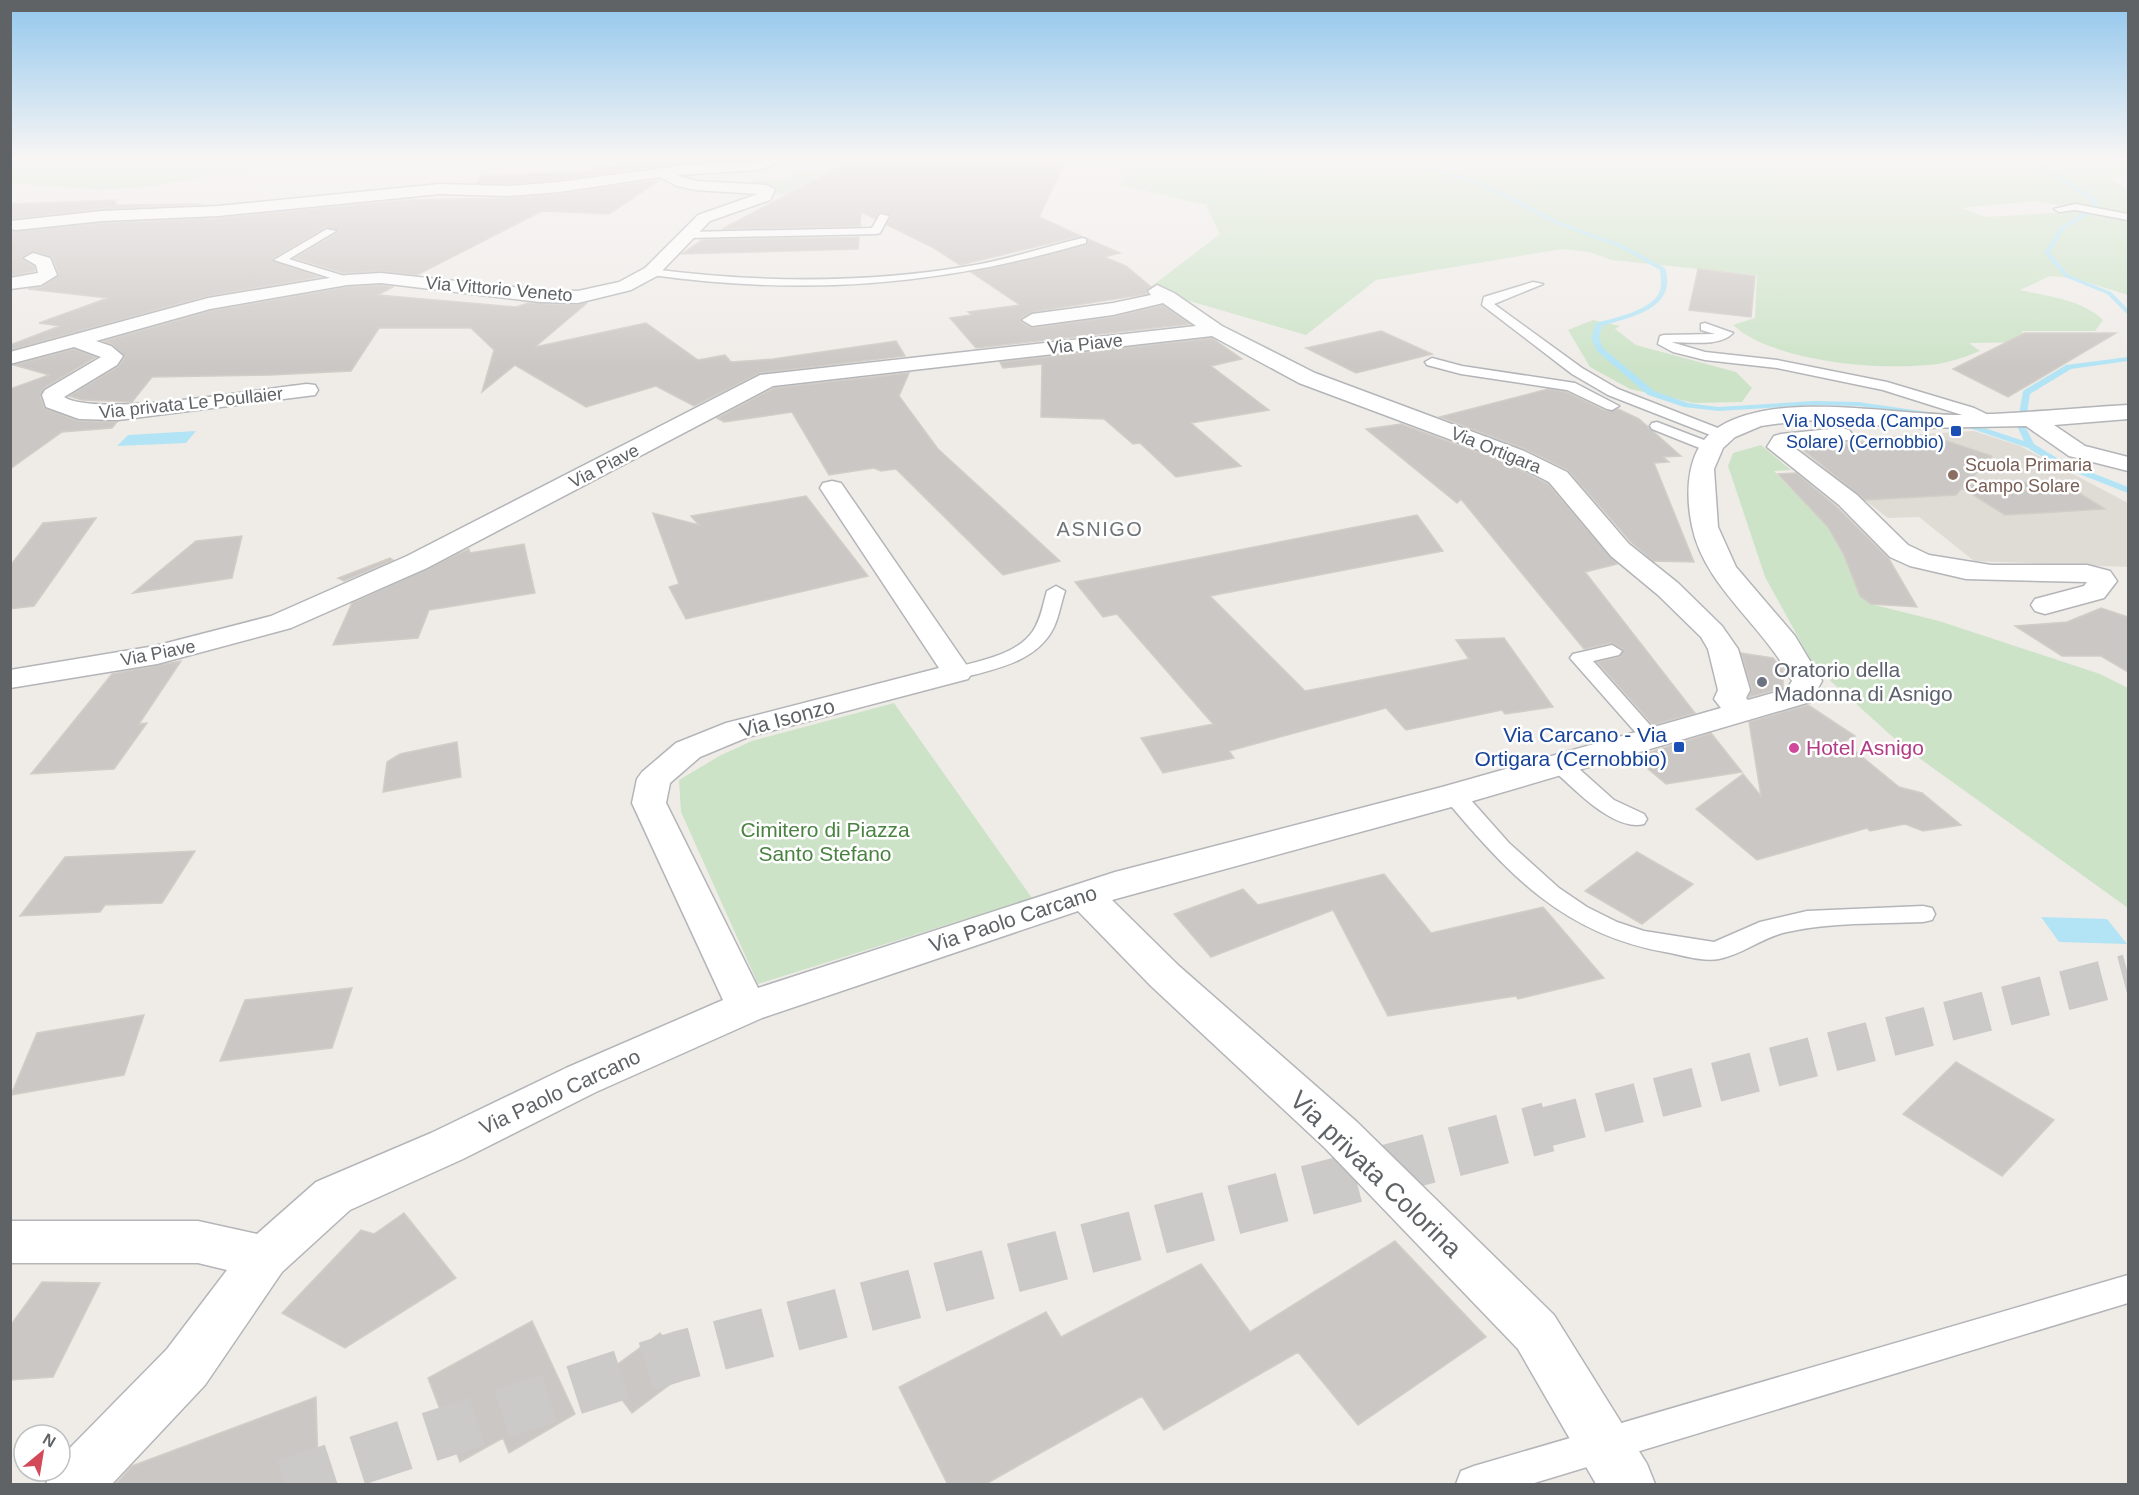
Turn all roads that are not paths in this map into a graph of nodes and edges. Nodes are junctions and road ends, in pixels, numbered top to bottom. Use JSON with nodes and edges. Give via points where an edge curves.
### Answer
{"nodes":[{"id":1,"x":694,"y":228,"type":"edge"},
{"id":2,"x":878,"y":228,"type":"edge"},
{"id":3,"x":331,"y":231,"type":"dead end"},
{"id":4,"x":687,"y":235,"type":"junction"},
{"id":5,"x":1082,"y":241,"type":"dead end"},
{"id":6,"x":33,"y":258,"type":"dead end"},
{"id":7,"x":651,"y":272,"type":"junction"},
{"id":8,"x":347,"y":279,"type":"junction"},
{"id":9,"x":10,"y":284,"type":"edge"},
{"id":10,"x":1536,"y":284,"type":"dead end"},
{"id":11,"x":1032,"y":320,"type":"dead end"},
{"id":12,"x":1705,"y":327,"type":"dead end"},
{"id":13,"x":1215,"y":330,"type":"junction"},
{"id":14,"x":74,"y":340,"type":"junction"},
{"id":15,"x":10,"y":358,"type":"edge"},
{"id":16,"x":1432,"y":362,"type":"dead end"},
{"id":17,"x":307,"y":390,"type":"dead end"},
{"id":18,"x":2128,"y":412,"type":"edge"},
{"id":19,"x":2032,"y":420,"type":"junction"},
{"id":20,"x":1919,"y":421,"type":"junction"},
{"id":21,"x":1993,"y":421,"type":"junction"},
{"id":22,"x":1718,"y":442,"type":"junction"},
{"id":23,"x":2128,"y":464,"type":"edge"},
{"id":24,"x":832,"y":488,"type":"dead end"},
{"id":25,"x":1056,"y":591,"type":"dead end"},
{"id":26,"x":2045,"y":605,"type":"dead end"},
{"id":27,"x":1612,"y":651,"type":"dead end"},
{"id":28,"x":957,"y":674,"type":"junction"},
{"id":29,"x":10,"y":679,"type":"edge"},
{"id":30,"x":1742,"y":712,"type":"junction"},
{"id":31,"x":1651,"y":738,"type":"junction"},
{"id":32,"x":1560,"y":764,"type":"junction"},
{"id":33,"x":1454,"y":795,"type":"junction"},
{"id":34,"x":1636,"y":819,"type":"dead end"},
{"id":35,"x":1086,"y":896,"type":"junction"},
{"id":36,"x":1923,"y":914,"type":"dead end"},
{"id":37,"x":747,"y":1007,"type":"junction"},
{"id":38,"x":10,"y":1242,"type":"edge"},
{"id":39,"x":265,"y":1257,"type":"junction"},
{"id":40,"x":2128,"y":1289,"type":"edge"},
{"id":41,"x":1616,"y":1465,"type":"edge"},
{"id":42,"x":74,"y":1485,"type":"edge"},
{"id":43,"x":1474,"y":1485,"type":"edge"}],
"edges":[{"from":1,"to":4,"type":"street","name":"Via Vittorio Veneto"},
{"from":2,"to":4,"type":"lane","via":[[876,231]]},
{"from":3,"to":8,"type":"lane","via":[[280,260]]},
{"from":4,"to":7,"type":"street","name":"Via Vittorio Veneto"},
{"from":5,"to":7,"type":"lane","via":[[1034,256],[949,272],[852,282],[754,284]]},
{"from":6,"to":9,"type":"street","via":[[44,262],[48,275]]},
{"from":7,"to":8,"type":"street","name":"Via Vittorio Veneto","via":[[625,286],[578,297],[381,278]]},
{"from":8,"to":14,"type":"street","name":"Via Vittorio Veneto","via":[[208,304]]},
{"from":10,"to":22,"type":"lane","via":[[1488,300],[1488,305],[1577,371]]},
{"from":11,"to":13,"type":"street","name":"Via Ortigara","via":[[1113,309],[1162,294]]},
{"from":12,"to":21,"type":"lane","via":[[1726,333],[1664,339],[1664,344],[1699,354],[1826,373],[1967,410]]},
{"from":13,"to":29,"type":"street","name":"Via Piave","via":[[768,380],[417,562],[281,622],[157,655]]},
{"from":13,"to":30,"type":"street","name":"Via Ortigara","via":[[1314,382],[1505,452],[1558,477],[1620,550],[1712,632],[1723,649],[1734,690],[1730,699]]},
{"from":14,"to":15,"type":"street","name":"Via Vittorio Veneto"},
{"from":14,"to":17,"type":"street","name":"Via privata Le Poullaier","via":[[113,356],[54,395],[54,402],[79,412],[118,412]]},
{"from":16,"to":22,"type":"lane","via":[[1570,386]]},
{"from":18,"to":19,"type":"street"},
{"from":19,"to":21,"type":"street"},
{"from":19,"to":23,"type":"street","via":[[2077,451]]},
{"from":20,"to":21,"type":"street"},
{"from":20,"to":22,"type":"street","via":[[1767,417],[1741,425]]},
{"from":20,"to":26,"type":"street","via":[[1906,428],[1882,432],[1789,439],[1779,447],[1848,500],[1909,556],[1935,564],[2003,573],[2087,573],[2103,582],[2094,592]]},
{"from":22,"to":30,"type":"street","name":"Via Paolo Carcano","via":[[1702,465],[1705,527],[1740,591],[1800,664],[1807,681],[1799,695]]},
{"from":24,"to":28,"type":"street"},
{"from":25,"to":28,"type":"lane","via":[[1044,628],[1030,645],[1015,655]]},
{"from":27,"to":31,"type":"lane","via":[[1580,657]]},
{"from":28,"to":37,"type":"street","name":"Via Isonzo","via":[[737,730],[688,750],[654,779],[649,803]]},
{"from":30,"to":31,"type":"street","name":"Via Paolo Carcano"},
{"from":31,"to":32,"type":"street","name":"Via Paolo Carcano"},
{"from":32,"to":33,"type":"street","name":"Via Paolo Carcano"},
{"from":32,"to":34,"type":"lane","via":[[1606,805]]},
{"from":33,"to":35,"type":"street","name":"Via Paolo Carcano","via":[[1128,881]]},
{"from":33,"to":36,"type":"lane","via":[[1509,860],[1550,896],[1607,927],[1652,943],[1719,950],[1768,928],[1806,920]]},
{"from":35,"to":37,"type":"street","name":"Via Paolo Carcano"},
{"from":35,"to":41,"type":"street","name":"Via privata Colorina","via":[[1165,976],[1341,1135],[1536,1332]]},
{"from":37,"to":39,"type":"street","name":"Via Paolo Carcano","via":[[333,1197]]},
{"from":38,"to":39,"type":"street","via":[[198,1242]]},
{"from":39,"to":42,"type":"street","name":"Via Paolo Carcano","via":[[186,1367]]},
{"from":40,"to":41,"type":"lane"},
{"from":41,"to":43,"type":"lane"}]}
